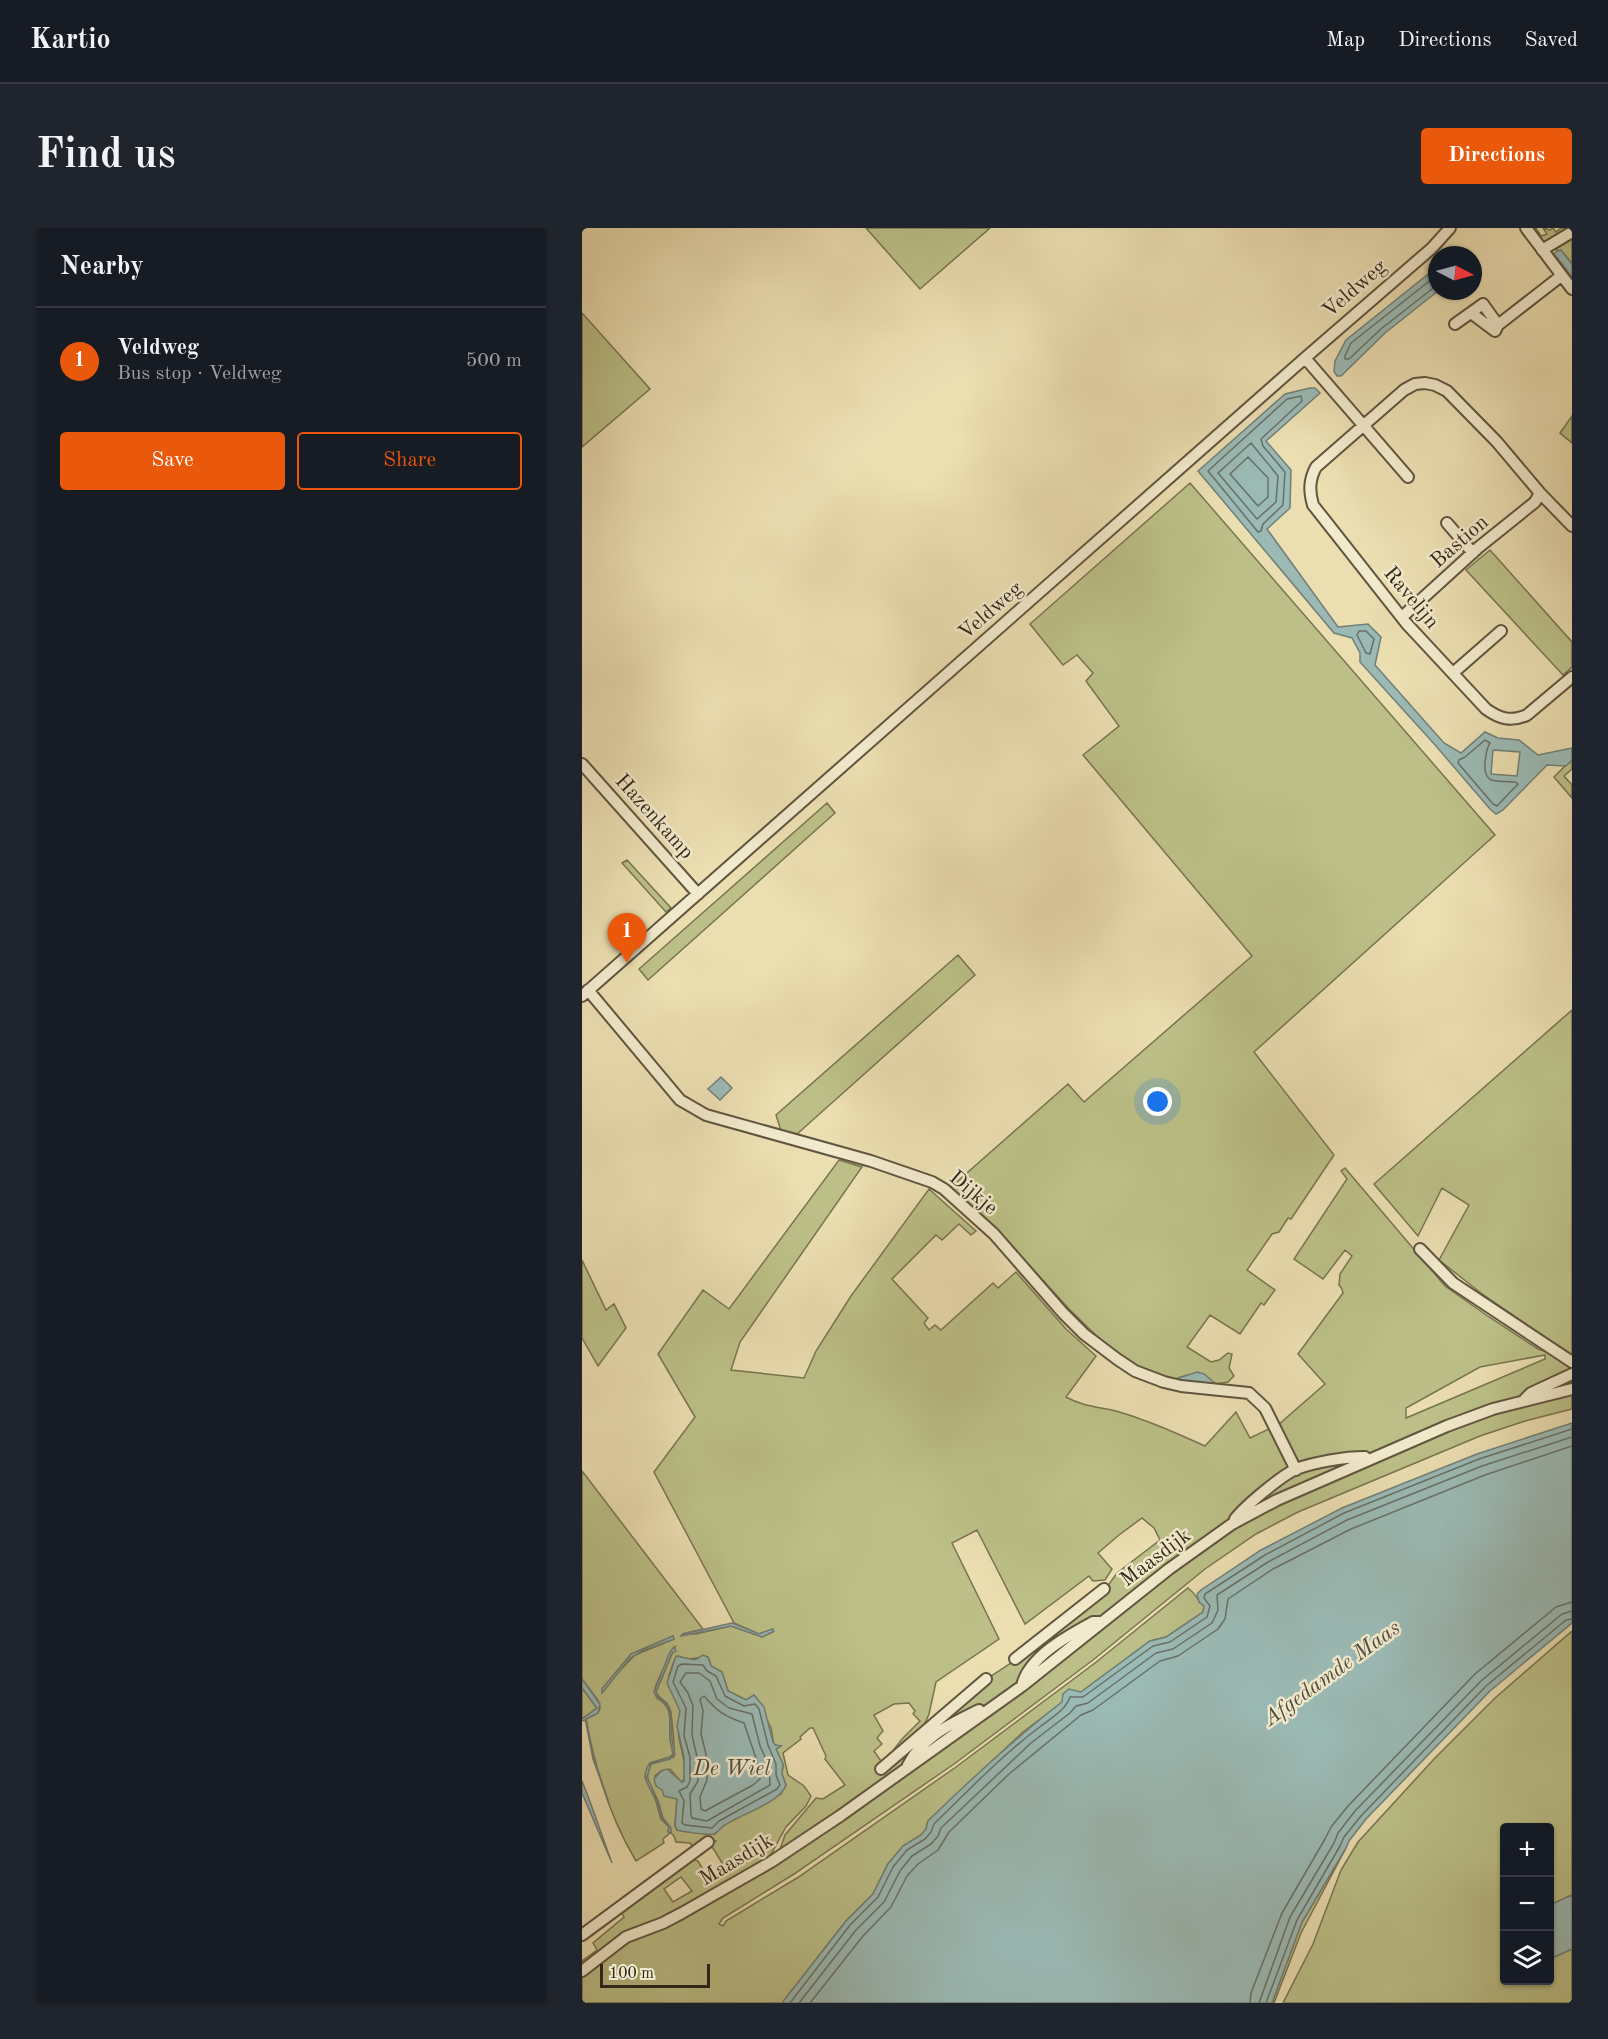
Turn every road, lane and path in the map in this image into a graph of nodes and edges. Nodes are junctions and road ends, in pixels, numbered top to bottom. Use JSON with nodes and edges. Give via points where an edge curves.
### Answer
{"nodes":[{"id":1,"x":1441,"y":228,"type":"edge"},
{"id":2,"x":1450,"y":228,"type":"edge"},
{"id":3,"x":1526,"y":228,"type":"edge"},
{"id":4,"x":1572,"y":232,"type":"edge"},
{"id":5,"x":1542,"y":250,"type":"junction"},
{"id":6,"x":1424,"y":254,"type":"junction"},
{"id":7,"x":1561,"y":276,"type":"junction"},
{"id":8,"x":1572,"y":289,"type":"edge"},
{"id":9,"x":1455,"y":324,"type":"dead end"},
{"id":10,"x":1305,"y":358,"type":"junction"},
{"id":11,"x":1363,"y":425,"type":"junction"},
{"id":12,"x":1408,"y":477,"type":"dead end"},
{"id":13,"x":1540,"y":493,"type":"junction"},
{"id":14,"x":1447,"y":523,"type":"dead end"},
{"id":15,"x":1572,"y":526,"type":"edge"},
{"id":16,"x":1473,"y":553,"type":"junction"},
{"id":17,"x":1402,"y":617,"type":"junction"},
{"id":18,"x":1501,"y":632,"type":"dead end"},
{"id":19,"x":1453,"y":673,"type":"junction"},
{"id":20,"x":1572,"y":677,"type":"edge"},
{"id":21,"x":582,"y":764,"type":"edge"},
{"id":22,"x":698,"y":894,"type":"junction"},
{"id":23,"x":585,"y":993,"type":"edge"},
{"id":24,"x":1420,"y":1249,"type":"dead end"},
{"id":25,"x":1572,"y":1362,"type":"edge"},
{"id":26,"x":1572,"y":1374,"type":"edge"},
{"id":27,"x":1572,"y":1389,"type":"edge"},
{"id":28,"x":1523,"y":1401,"type":"junction"},
{"id":29,"x":1371,"y":1457,"type":"junction"},
{"id":30,"x":1296,"y":1470,"type":"junction"},
{"id":31,"x":1232,"y":1524,"type":"junction"},
{"id":32,"x":1104,"y":1589,"type":"dead end"},
{"id":33,"x":1103,"y":1622,"type":"junction"},
{"id":34,"x":1053,"y":1637,"type":"junction"},
{"id":35,"x":1015,"y":1659,"type":"dead end"},
{"id":36,"x":986,"y":1679,"type":"dead end"},
{"id":37,"x":1022,"y":1686,"type":"junction"},
{"id":38,"x":988,"y":1710,"type":"junction"},
{"id":39,"x":935,"y":1728,"type":"junction"},
{"id":40,"x":881,"y":1769,"type":"dead end"},
{"id":41,"x":906,"y":1769,"type":"junction"},
{"id":42,"x":708,"y":1842,"type":"dead end"},
{"id":43,"x":582,"y":1935,"type":"edge"},
{"id":44,"x":582,"y":1971,"type":"edge"}],
"edges":[{"from":1,"to":6,"type":"street","name":"Veldweg"},
{"from":2,"to":6,"type":"street","name":"Veldweg"},
{"from":3,"to":5,"type":"street"},
{"from":4,"to":5,"type":"street"},
{"from":5,"to":7,"type":"street"},
{"from":6,"to":10,"type":"street","name":"Veldweg"},
{"from":7,"to":8,"type":"street"},
{"from":7,"to":9,"type":"street","via":[[1498,324],[1495,331],[1471,313]]},
{"from":10,"to":11,"type":"street"},
{"from":10,"to":22,"type":"street","name":"Veldweg"},
{"from":11,"to":12,"type":"street"},
{"from":11,"to":13,"type":"street","name":"Ravelijn","via":[[1404,390],[1415,384],[1436,385],[1447,391],[1497,442]]},
{"from":11,"to":17,"type":"street","name":"Ravelijn","via":[[1316,466],[1310,496],[1313,506]]},
{"from":13,"to":15,"type":"street"},
{"from":13,"to":16,"type":"street","name":"Bastion","via":[[1535,502]]},
{"from":14,"to":16,"type":"street"},
{"from":16,"to":17,"type":"street","name":"Bastion"},
{"from":17,"to":19,"type":"street","name":"Ravelijn"},
{"from":18,"to":19,"type":"street"},
{"from":19,"to":20,"type":"street","name":"Ravelijn","via":[[1486,708],[1508,719],[1527,715]]},
{"from":21,"to":22,"type":"street","name":"Hazenkamp"},
{"from":22,"to":23,"type":"street","name":"Veldweg"},
{"from":23,"to":30,"type":"street","name":"Dijkje","via":[[680,1100],[693,1109],[932,1182],[994,1234],[1063,1313],[1135,1371],[1181,1386],[1249,1393],[1265,1408]]},
{"from":24,"to":25,"type":"street","via":[[1453,1283]]},
{"from":26,"to":28,"type":"street","name":"Maasdijk","via":[[1531,1393]]},
{"from":27,"to":28,"type":"street","name":"Maasdijk"},
{"from":28,"to":29,"type":"street","name":"Maasdijk"},
{"from":29,"to":30,"type":"street","name":"Maasdijk","via":[[1341,1459]]},
{"from":29,"to":31,"type":"street","name":"Maasdijk"},
{"from":30,"to":31,"type":"street","name":"Maasdijk","via":[[1240,1512]]},
{"from":31,"to":33,"type":"street","name":"Maasdijk"},
{"from":32,"to":34,"type":"street","name":"Maasdijk"},
{"from":33,"to":34,"type":"street","name":"Maasdijk"},
{"from":33,"to":37,"type":"street","name":"Maasdijk"},
{"from":34,"to":35,"type":"street","name":"Maasdijk"},
{"from":34,"to":37,"type":"street","name":"Maasdijk","via":[[1024,1675]]},
{"from":36,"to":39,"type":"street","name":"Maasdijk"},
{"from":37,"to":38,"type":"street","name":"Maasdijk"},
{"from":38,"to":39,"type":"street","name":"Maasdijk","via":[[980,1709]]},
{"from":38,"to":41,"type":"street","name":"Maasdijk"},
{"from":39,"to":40,"type":"street","name":"Maasdijk"},
{"from":39,"to":41,"type":"street","name":"Maasdijk"},
{"from":41,"to":44,"type":"street","name":"Maasdijk","via":[[776,1859],[663,1923],[626,1937]]},
{"from":42,"to":43,"type":"street"}]}
